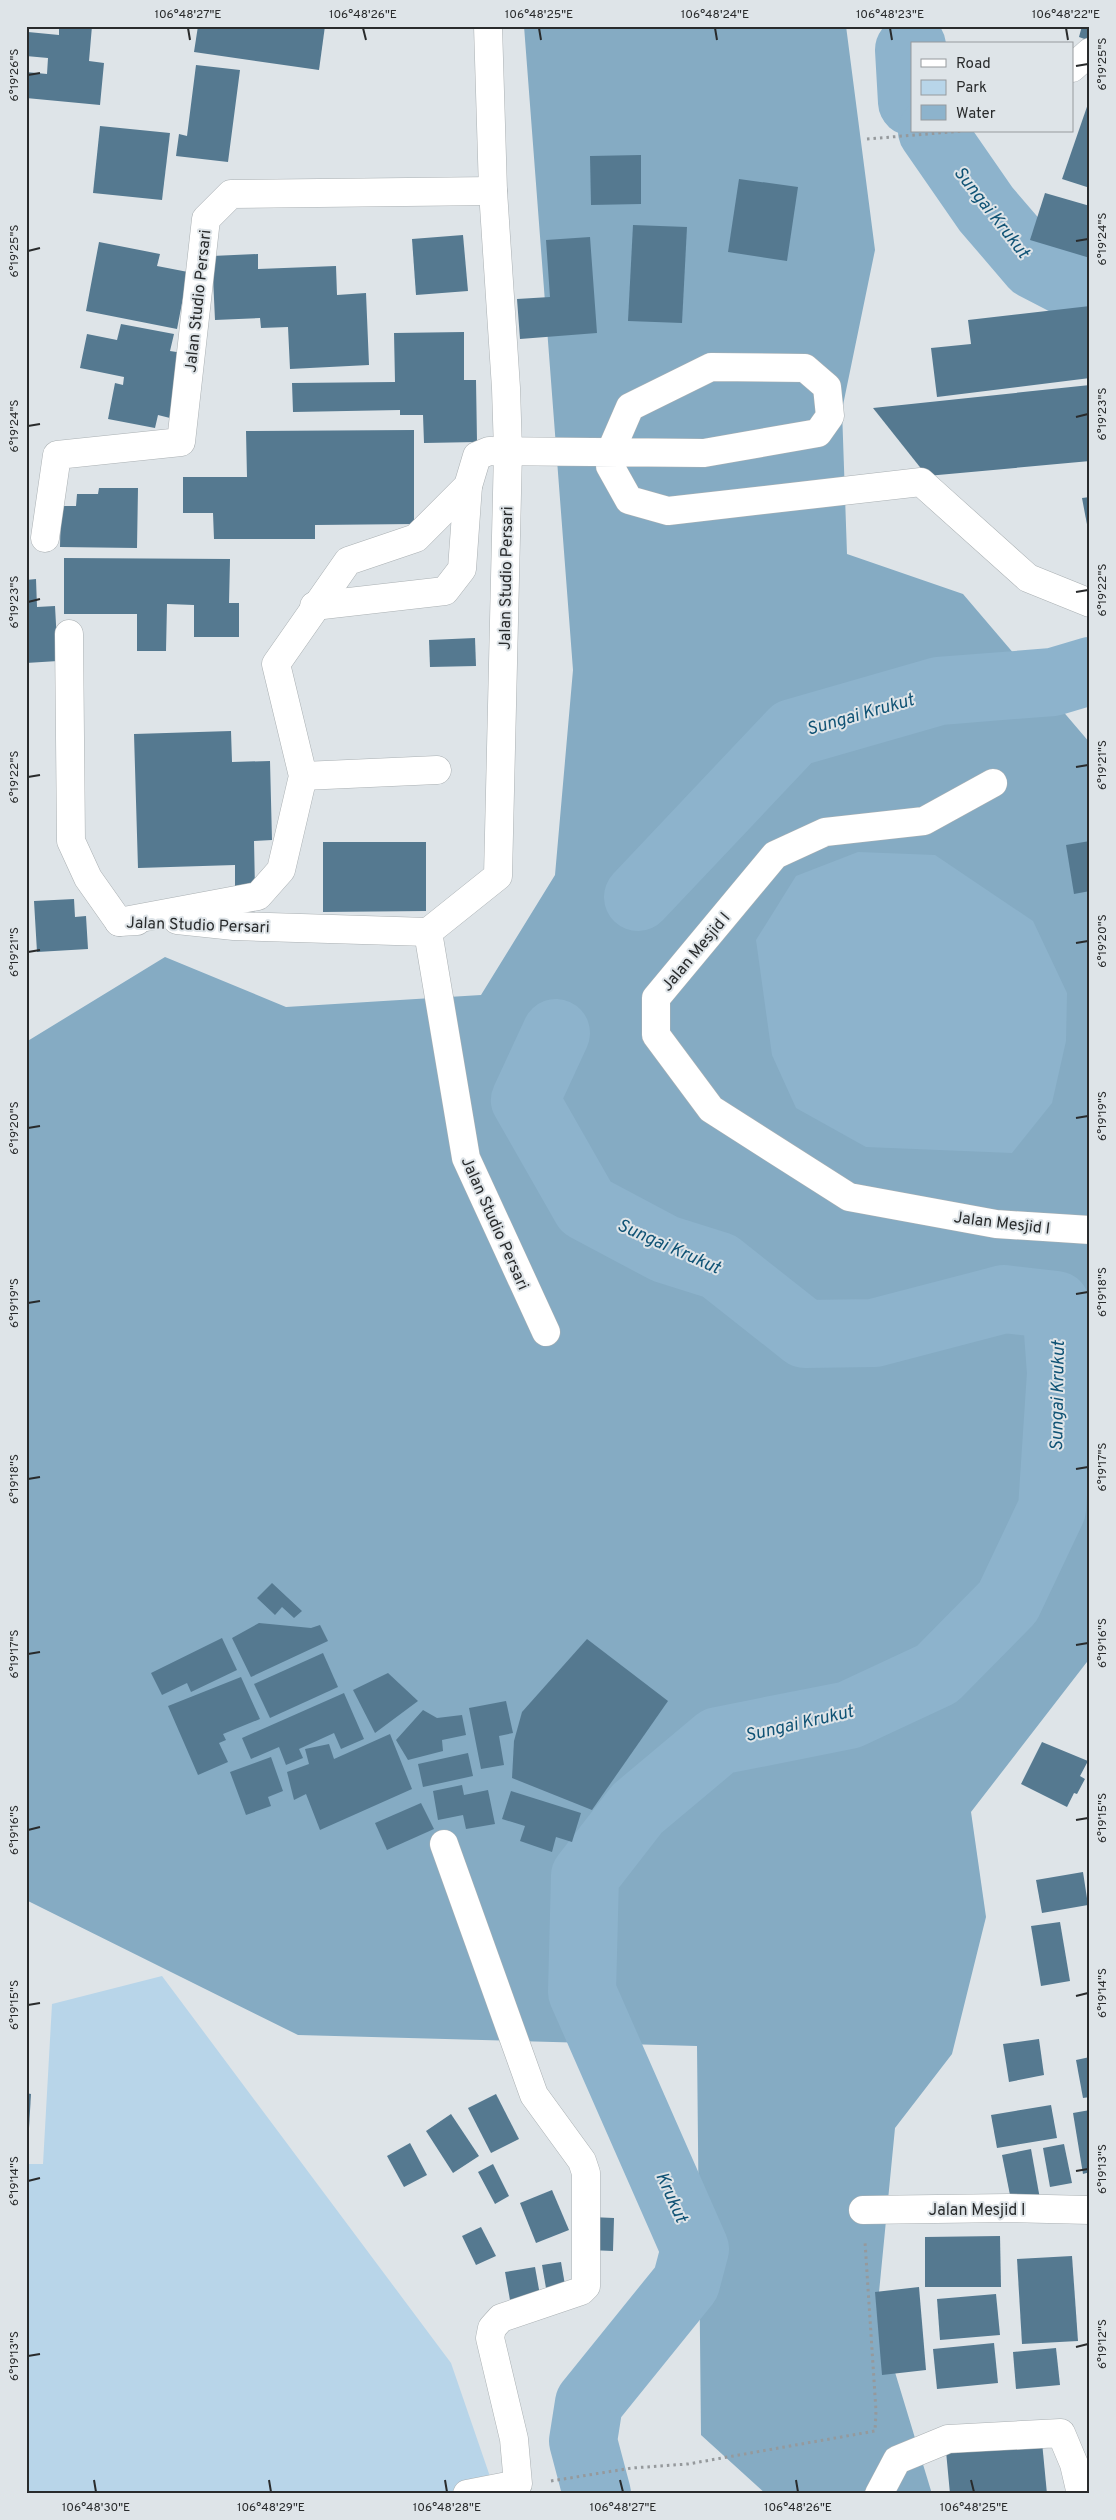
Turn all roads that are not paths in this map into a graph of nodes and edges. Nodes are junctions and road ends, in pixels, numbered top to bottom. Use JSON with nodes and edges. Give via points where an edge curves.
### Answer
{"nodes":[{"id":1,"x":488,"y":26,"type":"edge"},
{"id":2,"x":1090,"y":52,"type":"edge"},
{"id":3,"x":1074,"y":66,"type":"edge"},
{"id":4,"x":494,"y":191,"type":"junction"},
{"id":5,"x":508,"y":451,"type":"junction"},
{"id":6,"x":610,"y":453,"type":"junction"},
{"id":7,"x":468,"y":486,"type":"junction"},
{"id":8,"x":45,"y":538,"type":"dead end"},
{"id":9,"x":1090,"y":603,"type":"edge"},
{"id":10,"x":314,"y":606,"type":"junction"},
{"id":11,"x":68,"y":634,"type":"dead end"},
{"id":12,"x":437,"y":770,"type":"dead end"},
{"id":13,"x":303,"y":776,"type":"junction"},
{"id":14,"x":993,"y":783,"type":"dead end"},
{"id":15,"x":119,"y":922,"type":"junction"},
{"id":16,"x":428,"y":932,"type":"junction"},
{"id":17,"x":1090,"y":1230,"type":"edge"},
{"id":18,"x":546,"y":1332,"type":"dead end"},
{"id":19,"x":444,"y":1844,"type":"dead end"},
{"id":20,"x":863,"y":2210,"type":"road end"},
{"id":21,"x":1090,"y":2210,"type":"edge"},
{"id":22,"x":467,"y":2494,"type":"edge"},
{"id":23,"x":879,"y":2494,"type":"edge"},
{"id":24,"x":1081,"y":2494,"type":"edge"}],
"edges":[{"from":1,"to":4,"type":"street","name":"Jalan Studio Persari"},
{"from":2,"to":3,"type":"street"},
{"from":4,"to":5,"type":"street","name":"Jalan Studio Persari"},
{"from":4,"to":8,"type":"street","name":"Jalan Studio Persari","via":[[231,194],[206,218],[181,442],[57,455]]},
{"from":5,"to":6,"type":"street"},
{"from":5,"to":7,"type":"street","via":[[489,451],[477,456]]},
{"from":5,"to":16,"type":"street","name":"Jalan Studio Persari","via":[[498,876]]},
{"from":6,"to":6,"type":"street","via":[[704,453],[818,433],[830,416],[827,387],[805,368],[711,367],[630,406]]},
{"from":6,"to":9,"type":"street","via":[[610,466],[629,500],[668,511],[921,482],[1028,578]]},
{"from":7,"to":10,"type":"street","via":[[416,538],[348,561]]},
{"from":7,"to":10,"type":"street","via":[[462,569],[445,591]]},
{"from":10,"to":13,"type":"street","via":[[276,664]]},
{"from":11,"to":15,"type":"street","name":"Jalan Studio Persari","via":[[71,840],[88,878]]},
{"from":12,"to":13,"type":"street"},
{"from":13,"to":15,"type":"street","via":[[281,870],[258,896]]},
{"from":14,"to":17,"type":"street","name":"Jalan Mesjid I","via":[[924,821],[825,832],[776,855],[656,998],[656,1035],[711,1108],[848,1197],[996,1224]]},
{"from":15,"to":16,"type":"street","name":"Jalan Studio Persari","via":[[180,920],[234,926]]},
{"from":16,"to":18,"type":"street","name":"Jalan Studio Persari","via":[[466,1158]]},
{"from":19,"to":22,"type":"street","via":[[534,2095],[582,2161],[586,2173],[586,2286],[501,2318],[492,2328],[490,2338],[514,2439],[518,2484]]},
{"from":20,"to":21,"type":"street","name":"Jalan Mesjid I"},
{"from":23,"to":24,"type":"street","via":[[897,2460],[948,2439],[1061,2433],[1074,2464]]}]}
